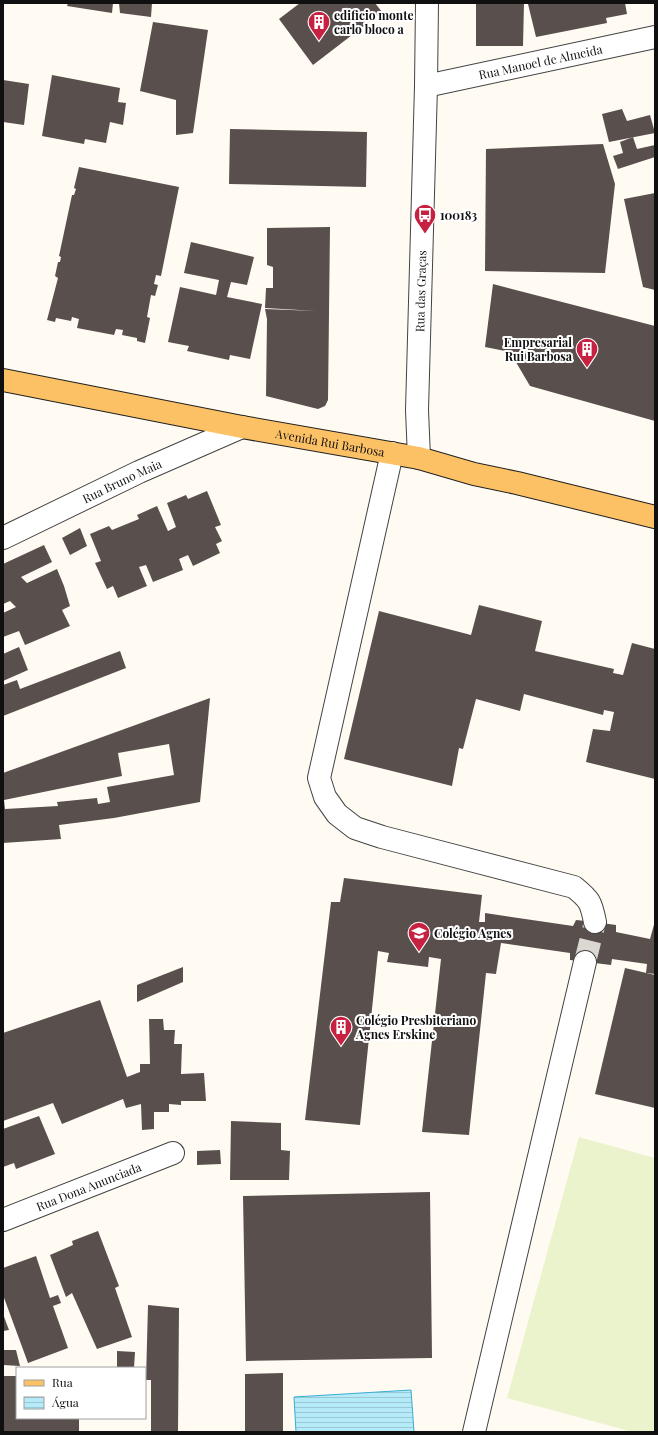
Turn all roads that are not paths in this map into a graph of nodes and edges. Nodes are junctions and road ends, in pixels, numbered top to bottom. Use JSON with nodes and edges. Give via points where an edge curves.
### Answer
{"nodes":[{"id":1,"x":428,"y":3,"type":"edge"},
{"id":2,"x":655,"y":37,"type":"edge"},
{"id":3,"x":426,"y":86,"type":"junction"},
{"id":4,"x":3,"y":380,"type":"edge"},
{"id":5,"x":242,"y":427,"type":"junction"},
{"id":6,"x":392,"y":453,"type":"junction"},
{"id":7,"x":419,"y":458,"type":"junction"},
{"id":8,"x":655,"y":517,"type":"edge"},
{"id":9,"x":3,"y":538,"type":"edge"},
{"id":10,"x":595,"y":922,"type":"tunnel mouth"},
{"id":11,"x":585,"y":962,"type":"tunnel mouth"},
{"id":12,"x":173,"y":1153,"type":"dead end"},
{"id":13,"x":3,"y":1220,"type":"edge"},
{"id":14,"x":474,"y":1432,"type":"edge"}],
"edges":[{"from":1,"to":3,"type":"street","name":"Rua das Graças"},
{"from":2,"to":3,"type":"street","name":"Rua Manoel de Almeida"},
{"from":3,"to":7,"type":"street","name":"Rua das Graças","via":[[417,410]]},
{"from":4,"to":5,"type":"main road","name":"Avenida Rui Barbosa"},
{"from":5,"to":6,"type":"main road","name":"Avenida Rui Barbosa"},
{"from":5,"to":9,"type":"street","name":"Rua Bruno Maia","via":[[139,472]]},
{"from":6,"to":7,"type":"main road","name":"Avenida Rui Barbosa"},
{"from":6,"to":10,"type":"street","via":[[318,778],[324,797],[337,814],[355,828],[574,887],[592,904]]},
{"from":7,"to":8,"type":"main road","name":"Avenida Rui Barbosa","via":[[474,474]]},
{"from":11,"to":14,"type":"street"},
{"from":12,"to":13,"type":"street","name":"Rua Dona Anunciada"}]}
